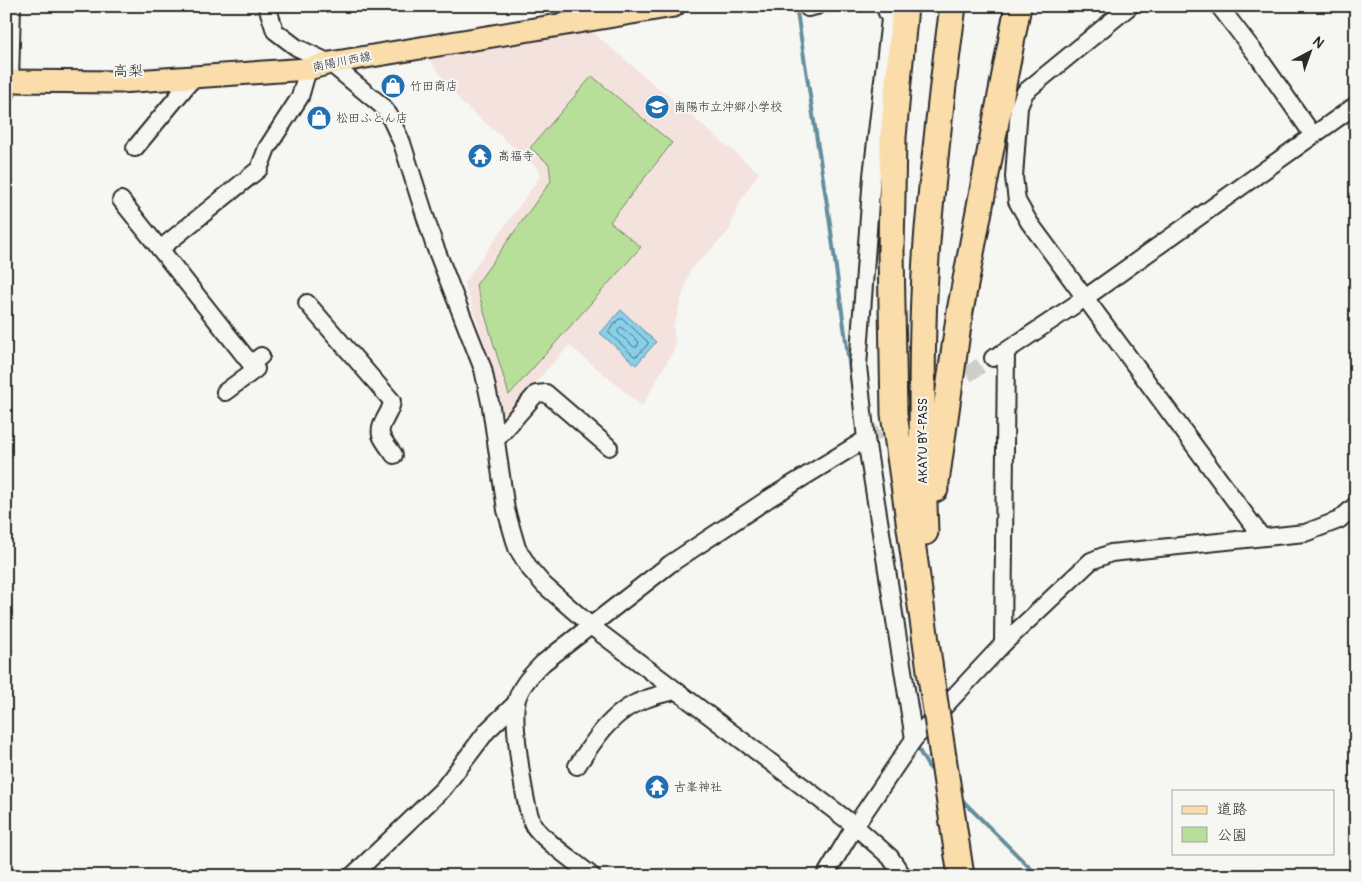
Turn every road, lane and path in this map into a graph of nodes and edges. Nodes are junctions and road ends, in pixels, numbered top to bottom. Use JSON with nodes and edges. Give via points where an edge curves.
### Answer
{"nodes":[{"id":1,"x":12,"y":6,"type":"edge"},
{"id":2,"x":267,"y":6,"type":"edge"},
{"id":3,"x":674,"y":6,"type":"edge"},
{"id":4,"x":807,"y":6,"type":"edge"},
{"id":5,"x":817,"y":6,"type":"edge"},
{"id":6,"x":884,"y":6,"type":"edge"},
{"id":7,"x":905,"y":6,"type":"edge"},
{"id":8,"x":953,"y":6,"type":"edge"},
{"id":9,"x":1018,"y":6,"type":"edge"},
{"id":10,"x":1219,"y":6,"type":"edge"},
{"id":11,"x":1121,"y":9,"type":"edge"},
{"id":12,"x":615,"y":11,"type":"edge"},
{"id":13,"x":330,"y":63,"type":"junction"},
{"id":14,"x":308,"y":69,"type":"junction"},
{"id":15,"x":194,"y":78,"type":"junction"},
{"id":16,"x":7,"y":85,"type":"edge"},
{"id":17,"x":1356,"y":106,"type":"edge"},
{"id":18,"x":1313,"y":135,"type":"junction"},
{"id":19,"x":135,"y":148,"type":"dead end"},
{"id":20,"x":121,"y":200,"type":"dead end"},
{"id":21,"x":160,"y":249,"type":"junction"},
{"id":22,"x":1085,"y":298,"type":"junction"},
{"id":23,"x":306,"y":303,"type":"dead end"},
{"id":24,"x":225,"y":392,"type":"dead end"},
{"id":25,"x":866,"y":439,"type":"junction"},
{"id":26,"x":496,"y":440,"type":"junction"},
{"id":27,"x":610,"y":447,"type":"dead end"},
{"id":28,"x":394,"y":455,"type":"dead end"},
{"id":29,"x":1356,"y":505,"type":"edge"},
{"id":30,"x":1261,"y":536,"type":"junction"},
{"id":31,"x":926,"y":558,"type":"junction"},
{"id":32,"x":591,"y":626,"type":"junction"},
{"id":33,"x":1003,"y":644,"type":"junction"},
{"id":34,"x":931,"y":677,"type":"junction"},
{"id":35,"x":676,"y":691,"type":"junction"},
{"id":36,"x":516,"y":704,"type":"junction"},
{"id":37,"x":914,"y":739,"type":"junction"},
{"id":38,"x":577,"y":766,"type":"dead end"},
{"id":39,"x":855,"y":826,"type":"junction"},
{"id":40,"x":352,"y":876,"type":"edge"},
{"id":41,"x":592,"y":876,"type":"edge"},
{"id":42,"x":826,"y":876,"type":"edge"},
{"id":43,"x":903,"y":876,"type":"edge"},
{"id":44,"x":961,"y":876,"type":"edge"}],
"edges":[{"from":1,"to":16,"type":"street"},
{"from":2,"to":13,"type":"street","via":[[275,31],[296,47]]},
{"from":3,"to":12,"type":"main road","name":"南陽川西線"},
{"from":4,"to":5,"type":"street"},
{"from":6,"to":25,"type":"street","via":[[890,19],[872,176],[858,366]]},
{"from":7,"to":34,"type":"highway","via":[[893,137],[894,414]]},
{"from":8,"to":31,"type":"highway","name":"AKAYU BY-PASS","via":[[929,221],[925,294],[922,458]]},
{"from":9,"to":31,"type":"highway","via":[[960,311]]},
{"from":10,"to":18,"type":"street"},
{"from":11,"to":22,"type":"street","via":[[1026,92],[1020,108],[1014,177],[1017,201]]},
{"from":12,"to":13,"type":"main road","name":"南陽川西線"},
{"from":13,"to":14,"type":"main road","name":"南陽川西線"},
{"from":13,"to":26,"type":"street","via":[[381,105],[402,143],[434,244],[483,369]]},
{"from":14,"to":15,"type":"main road","name":"南陽川西線"},
{"from":14,"to":21,"type":"street","via":[[300,97],[267,148],[259,169]]},
{"from":15,"to":16,"type":"main road","name":"南陽川西線"},
{"from":15,"to":19,"type":"street"},
{"from":17,"to":18,"type":"street"},
{"from":18,"to":22,"type":"street"},
{"from":20,"to":21,"type":"street"},
{"from":21,"to":24,"type":"street","via":[[256,360],[256,369]]},
{"from":22,"to":30,"type":"street"},
{"from":22,"to":33,"type":"street","via":[[1000,354]]},
{"from":23,"to":28,"type":"street","via":[[392,402],[381,424],[381,434]]},
{"from":25,"to":32,"type":"street","via":[[768,498],[670,564]]},
{"from":25,"to":37,"type":"street"},
{"from":26,"to":27,"type":"street","via":[[536,394],[546,393]]},
{"from":26,"to":32,"type":"street","via":[[506,510],[517,548],[544,585]]},
{"from":29,"to":30,"type":"street","via":[[1338,520],[1305,532]]},
{"from":30,"to":33,"type":"street","via":[[1111,553],[1098,558]]},
{"from":31,"to":34,"type":"highway","name":"AKAYU BY-PASS"},
{"from":32,"to":35,"type":"street"},
{"from":32,"to":36,"type":"street","via":[[543,663],[526,682]]},
{"from":33,"to":37,"type":"street"},
{"from":34,"to":44,"type":"highway","name":"AKAYU BY-PASS","bridge":true},
{"from":35,"to":38,"type":"street","via":[[644,699],[623,711],[594,740]]},
{"from":35,"to":39,"type":"street"},
{"from":36,"to":40,"type":"street","via":[[487,731],[443,789]]},
{"from":36,"to":41,"type":"street","via":[[525,800],[534,826]]},
{"from":37,"to":39,"type":"street"},
{"from":39,"to":42,"type":"street"},
{"from":39,"to":43,"type":"street","via":[[890,857]]}]}
